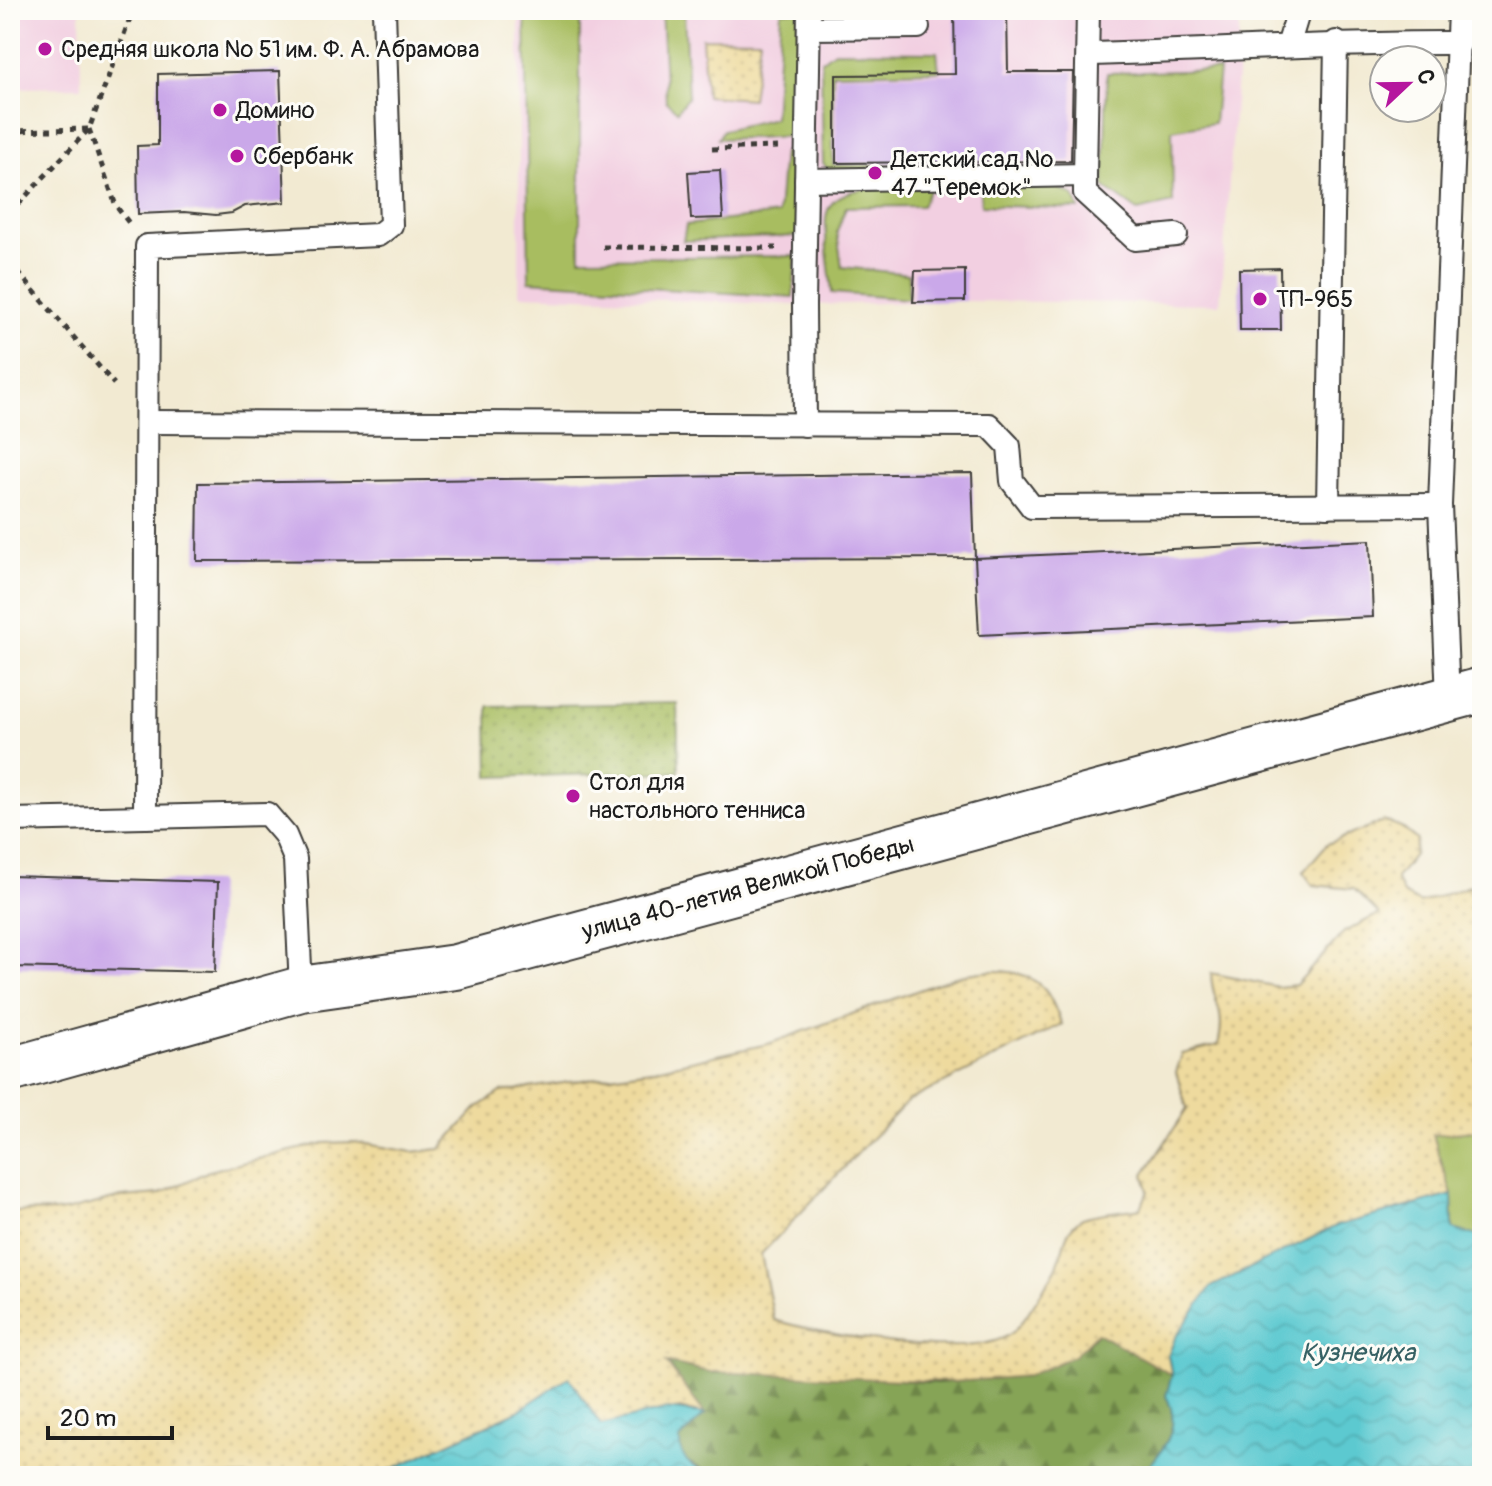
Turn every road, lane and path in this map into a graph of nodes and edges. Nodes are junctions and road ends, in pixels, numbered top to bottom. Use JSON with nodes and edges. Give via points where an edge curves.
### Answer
{"nodes":[{"id":1,"x":133,"y":10,"type":"edge"},
{"id":2,"x":384,"y":10,"type":"edge"},
{"id":3,"x":1088,"y":10,"type":"edge"},
{"id":4,"x":1299,"y":10,"type":"edge"},
{"id":5,"x":1459,"y":10,"type":"edge"},
{"id":6,"x":809,"y":19,"type":"edge"},
{"id":7,"x":918,"y":27,"type":"dead end"},
{"id":8,"x":1336,"y":42,"type":"junction"},
{"id":9,"x":1460,"y":43,"type":"junction"},
{"id":10,"x":1288,"y":46,"type":"junction"},
{"id":11,"x":1088,"y":54,"type":"junction"},
{"id":12,"x":89,"y":129,"type":"junction"},
{"id":13,"x":10,"y":131,"type":"edge"},
{"id":14,"x":807,"y":146,"type":"junction"},
{"id":15,"x":712,"y":149,"type":"dead end"},
{"id":16,"x":1085,"y":175,"type":"junction"},
{"id":17,"x":806,"y":180,"type":"junction"},
{"id":18,"x":10,"y":213,"type":"edge"},
{"id":19,"x":1176,"y":235,"type":"dead end"},
{"id":20,"x":147,"y":246,"type":"junction"},
{"id":21,"x":603,"y":247,"type":"dead end"},
{"id":22,"x":805,"y":248,"type":"junction"},
{"id":23,"x":10,"y":263,"type":"edge"},
{"id":24,"x":147,"y":422,"type":"junction"},
{"id":25,"x":805,"y":425,"type":"junction"},
{"id":26,"x":1440,"y":505,"type":"junction"},
{"id":27,"x":1328,"y":506,"type":"junction"},
{"id":28,"x":1465,"y":694,"type":"edge"},
{"id":29,"x":145,"y":817,"type":"junction"},
{"id":30,"x":10,"y":820,"type":"edge"},
{"id":31,"x":301,"y":989,"type":"junction"},
{"id":32,"x":10,"y":1070,"type":"edge"}],
"edges":[{"from":1,"to":12,"type":"path"},
{"from":2,"to":20,"type":"lane","via":[[391,225],[378,235]]},
{"from":3,"to":11,"type":"lane"},
{"from":4,"to":10,"type":"lane"},
{"from":5,"to":9,"type":"lane"},
{"from":6,"to":7,"type":"lane"},
{"from":6,"to":14,"type":"lane"},
{"from":8,"to":9,"type":"lane"},
{"from":8,"to":10,"type":"lane"},
{"from":8,"to":27,"type":"lane"},
{"from":9,"to":26,"type":"lane"},
{"from":10,"to":11,"type":"lane"},
{"from":11,"to":16,"type":"lane"},
{"from":12,"to":13,"type":"path"},
{"from":12,"to":18,"type":"path"},
{"from":12,"to":20,"type":"path","via":[[116,206]]},
{"from":14,"to":15,"type":"path"},
{"from":14,"to":17,"type":"lane"},
{"from":16,"to":17,"type":"lane"},
{"from":16,"to":19,"type":"lane","via":[[1085,193],[1135,239]]},
{"from":17,"to":22,"type":"lane"},
{"from":20,"to":24,"type":"lane"},
{"from":21,"to":22,"type":"path"},
{"from":22,"to":25,"type":"lane"},
{"from":23,"to":24,"type":"path"},
{"from":24,"to":25,"type":"lane"},
{"from":24,"to":29,"type":"lane"},
{"from":25,"to":27,"type":"lane","via":[[989,425],[1009,446],[1012,481],[1032,507]]},
{"from":26,"to":27,"type":"lane"},
{"from":26,"to":28,"type":"lane"},
{"from":28,"to":31,"type":"street","name":"улица 40-летия Великой Победы","via":[[456,967]]},
{"from":29,"to":30,"type":"lane"},
{"from":29,"to":31,"type":"lane","via":[[267,814],[285,835],[295,859]]},
{"from":31,"to":32,"type":"street","name":"улица 40-летия Великой Победы"}]}
